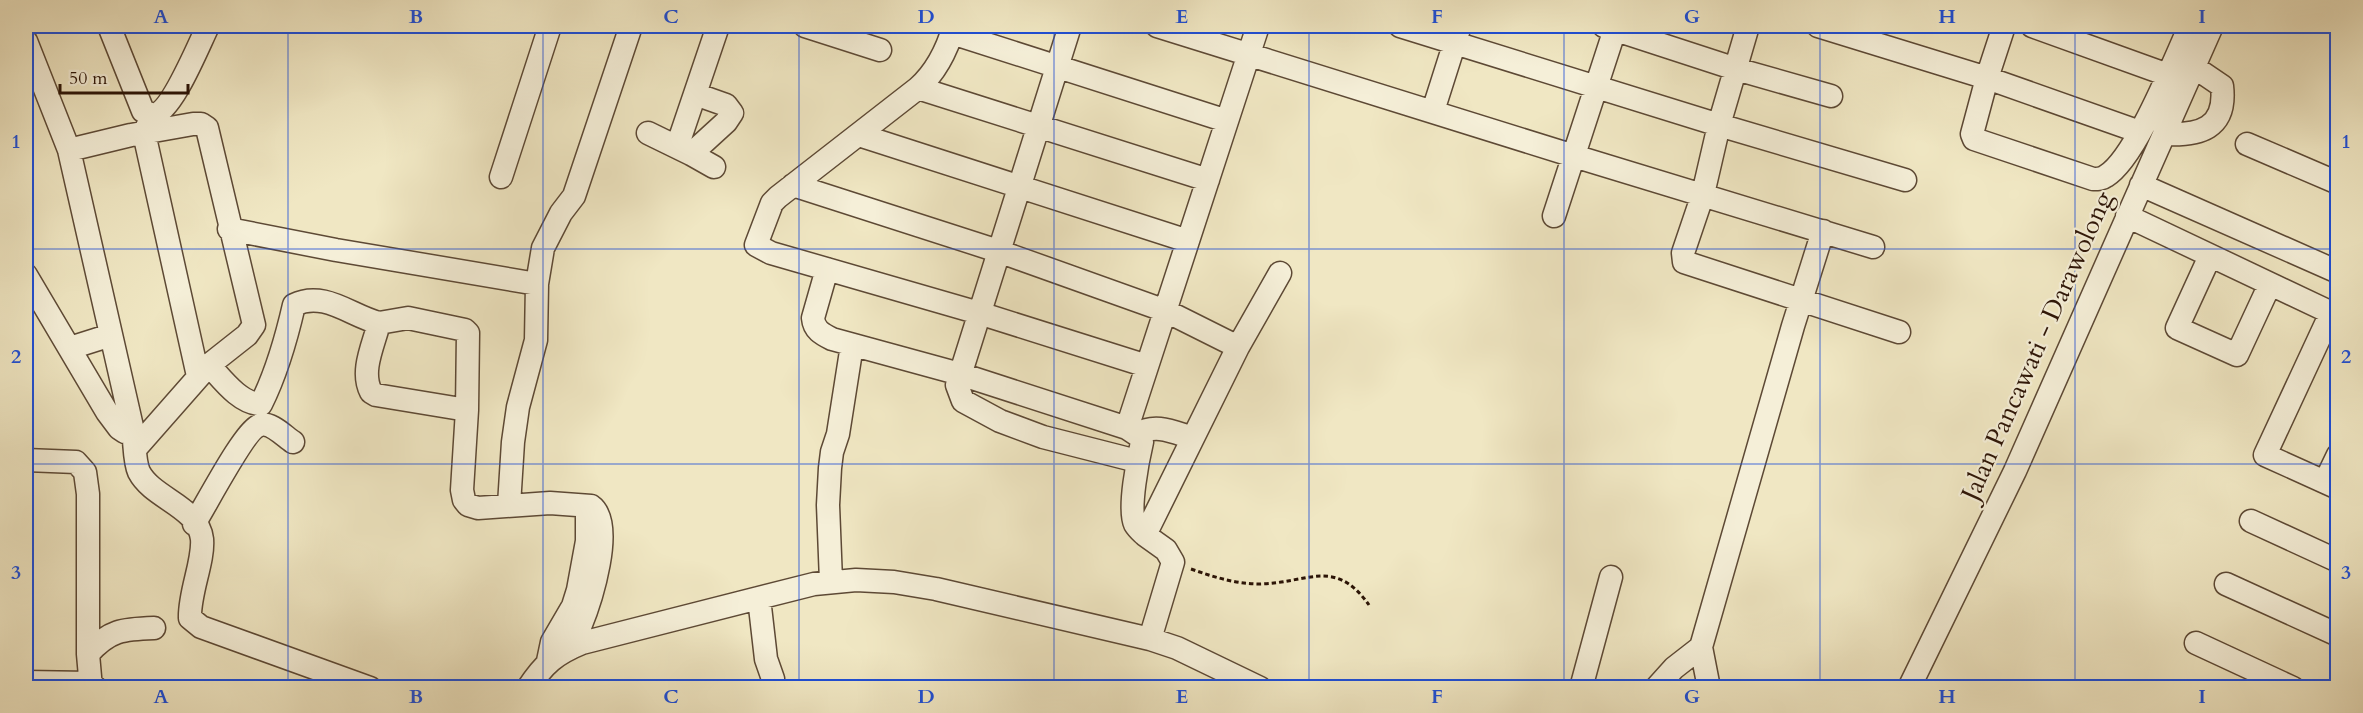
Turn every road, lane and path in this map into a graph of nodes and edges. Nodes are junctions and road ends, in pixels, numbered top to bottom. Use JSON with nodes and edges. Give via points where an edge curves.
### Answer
{"nodes":[{"id":1,"x":208,"y":26,"type":"edge"},
{"id":2,"x":550,"y":26,"type":"edge"},
{"id":3,"x":631,"y":26,"type":"edge"},
{"id":4,"x":718,"y":26,"type":"edge"},
{"id":5,"x":805,"y":26,"type":"edge"},
{"id":6,"x":1070,"y":26,"type":"edge"},
{"id":7,"x":1157,"y":26,"type":"edge"},
{"id":8,"x":1258,"y":26,"type":"edge"},
{"id":9,"x":1400,"y":26,"type":"edge"},
{"id":10,"x":1748,"y":26,"type":"edge"},
{"id":11,"x":1818,"y":26,"type":"edge"},
{"id":12,"x":2004,"y":26,"type":"edge"},
{"id":13,"x":2032,"y":26,"type":"edge"},
{"id":14,"x":2190,"y":26,"type":"edge"},
{"id":15,"x":2212,"y":26,"type":"edge"},
{"id":16,"x":1611,"y":27,"type":"edge"},
{"id":17,"x":953,"y":29,"type":"edge"},
{"id":18,"x":117,"y":31,"type":"edge"},
{"id":19,"x":1457,"y":34,"type":"edge"},
{"id":20,"x":1885,"y":39,"type":"edge"},
{"id":21,"x":26,"y":41,"type":"edge"},
{"id":22,"x":880,"y":50,"type":"dead end"},
{"id":23,"x":1248,"y":54,"type":"junction"},
{"id":24,"x":1056,"y":67,"type":"junction"},
{"id":25,"x":2194,"y":67,"type":"junction"},
{"id":26,"x":1736,"y":69,"type":"junction"},
{"id":27,"x":2168,"y":75,"type":"junction"},
{"id":28,"x":1987,"y":78,"type":"junction"},
{"id":29,"x":1595,"y":86,"type":"junction"},
{"id":30,"x":918,"y":88,"type":"junction"},
{"id":31,"x":695,"y":94,"type":"junction"},
{"id":32,"x":1831,"y":96,"type":"dead end"},
{"id":33,"x":1433,"y":111,"type":"junction"},
{"id":34,"x":1227,"y":121,"type":"junction"},
{"id":35,"x":148,"y":124,"type":"junction"},
{"id":36,"x":1719,"y":126,"type":"junction"},
{"id":37,"x":1038,"y":127,"type":"junction"},
{"id":38,"x":2140,"y":132,"type":"junction"},
{"id":39,"x":648,"y":133,"type":"dead end"},
{"id":40,"x":2164,"y":134,"type":"junction"},
{"id":41,"x":859,"y":135,"type":"junction"},
{"id":42,"x":2247,"y":144,"type":"dead end"},
{"id":43,"x":69,"y":150,"type":"junction"},
{"id":44,"x":684,"y":150,"type":"junction"},
{"id":45,"x":1574,"y":156,"type":"junction"},
{"id":46,"x":714,"y":167,"type":"dead end"},
{"id":47,"x":501,"y":177,"type":"dead end"},
{"id":48,"x":1208,"y":180,"type":"junction"},
{"id":49,"x":1905,"y":180,"type":"dead end"},
{"id":50,"x":2337,"y":183,"type":"edge"},
{"id":51,"x":793,"y":185,"type":"junction"},
{"id":52,"x":2141,"y":185,"type":"junction"},
{"id":53,"x":1018,"y":187,"type":"junction"},
{"id":54,"x":1703,"y":194,"type":"junction"},
{"id":55,"x":1554,"y":216,"type":"dead end"},
{"id":56,"x":2127,"y":216,"type":"junction"},
{"id":57,"x":229,"y":229,"type":"junction"},
{"id":58,"x":1823,"y":231,"type":"junction"},
{"id":59,"x":1188,"y":241,"type":"junction"},
{"id":60,"x":1874,"y":247,"type":"dead end"},
{"id":61,"x":999,"y":251,"type":"junction"},
{"id":62,"x":2210,"y":256,"type":"junction"},
{"id":63,"x":827,"y":269,"type":"junction"},
{"id":64,"x":2337,"y":272,"type":"edge"},
{"id":65,"x":1280,"y":273,"type":"dead end"},
{"id":66,"x":26,"y":275,"type":"edge"},
{"id":67,"x":537,"y":284,"type":"junction"},
{"id":68,"x":2270,"y":284,"type":"junction"},
{"id":69,"x":1802,"y":299,"type":"junction"},
{"id":70,"x":1166,"y":311,"type":"junction"},
{"id":71,"x":979,"y":313,"type":"junction"},
{"id":72,"x":2334,"y":315,"type":"edge"},
{"id":73,"x":379,"y":323,"type":"junction"},
{"id":74,"x":1899,"y":332,"type":"dead end"},
{"id":75,"x":111,"y":335,"type":"junction"},
{"id":76,"x":852,"y":345,"type":"junction"},
{"id":77,"x":1238,"y":347,"type":"junction"},
{"id":78,"x":70,"y":348,"type":"junction"},
{"id":79,"x":1147,"y":366,"type":"junction"},
{"id":80,"x":203,"y":371,"type":"junction"},
{"id":81,"x":960,"y":374,"type":"junction"},
{"id":82,"x":467,"y":410,"type":"junction"},
{"id":83,"x":256,"y":415,"type":"junction"},
{"id":84,"x":1132,"y":431,"type":"junction"},
{"id":85,"x":1193,"y":438,"type":"junction"},
{"id":86,"x":134,"y":439,"type":"junction"},
{"id":87,"x":292,"y":442,"type":"dead end"},
{"id":88,"x":2337,"y":455,"type":"edge"},
{"id":89,"x":26,"y":460,"type":"edge"},
{"id":90,"x":1137,"y":461,"type":"junction"},
{"id":91,"x":2331,"y":485,"type":"edge"},
{"id":92,"x":509,"y":505,"type":"junction"},
{"id":93,"x":2252,"y":521,"type":"dead end"},
{"id":94,"x":194,"y":524,"type":"junction"},
{"id":95,"x":1146,"y":535,"type":"junction"},
{"id":96,"x":2337,"y":561,"type":"edge"},
{"id":97,"x":1173,"y":562,"type":"junction"},
{"id":98,"x":1611,"y":577,"type":"dead end"},
{"id":99,"x":831,"y":581,"type":"junction"},
{"id":100,"x":2226,"y":584,"type":"dead end"},
{"id":101,"x":759,"y":598,"type":"junction"},
{"id":102,"x":1369,"y":605,"type":"dead end"},
{"id":103,"x":154,"y":628,"type":"dead end"},
{"id":104,"x":2337,"y":634,"type":"edge"},
{"id":105,"x":1150,"y":639,"type":"junction"},
{"id":106,"x":2196,"y":643,"type":"dead end"},
{"id":107,"x":1701,"y":647,"type":"junction"},
{"id":108,"x":88,"y":654,"type":"junction"},
{"id":109,"x":556,"y":656,"type":"junction"},
{"id":110,"x":773,"y":679,"type":"dead end"},
{"id":111,"x":26,"y":682,"type":"edge"},
{"id":112,"x":92,"y":686,"type":"edge"},
{"id":113,"x":370,"y":687,"type":"edge"},
{"id":114,"x":528,"y":687,"type":"edge"},
{"id":115,"x":1260,"y":687,"type":"edge"},
{"id":116,"x":1581,"y":687,"type":"edge"},
{"id":117,"x":1656,"y":687,"type":"edge"},
{"id":118,"x":1709,"y":687,"type":"edge"},
{"id":119,"x":1909,"y":687,"type":"edge"},
{"id":120,"x":2293,"y":687,"type":"edge"}],
"edges":[{"from":1,"to":35,"type":"street","via":[[170,101]]},
{"from":2,"to":47,"type":"street"},
{"from":3,"to":67,"type":"street","via":[[574,196],[543,248]]},
{"from":4,"to":31,"type":"street"},
{"from":5,"to":22,"type":"street"},
{"from":6,"to":24,"type":"street"},
{"from":7,"to":23,"type":"street"},
{"from":8,"to":23,"type":"street"},
{"from":9,"to":19,"type":"street"},
{"from":10,"to":26,"type":"street"},
{"from":11,"to":20,"type":"street"},
{"from":12,"to":28,"type":"street"},
{"from":13,"to":27,"type":"street"},
{"from":14,"to":27,"type":"street"},
{"from":15,"to":25,"type":"street","name":"Jalan Pancawati - Darawolong"},
{"from":16,"to":26,"type":"street"},
{"from":16,"to":29,"type":"street"},
{"from":17,"to":24,"type":"street"},
{"from":17,"to":30,"type":"street","via":[[939,65]]},
{"from":18,"to":35,"type":"street"},
{"from":19,"to":29,"type":"street"},
{"from":19,"to":33,"type":"street"},
{"from":20,"to":28,"type":"street"},
{"from":21,"to":43,"type":"street"},
{"from":23,"to":33,"type":"street"},
{"from":23,"to":34,"type":"street"},
{"from":24,"to":34,"type":"street"},
{"from":24,"to":37,"type":"street"},
{"from":25,"to":40,"type":"street","name":"Jalan Pancawati - Darawolong"},
{"from":25,"to":40,"type":"street","via":[[2222,87],[2220,114],[2207,129],[2195,134]]},
{"from":26,"to":32,"type":"street"},
{"from":26,"to":36,"type":"street"},
{"from":27,"to":38,"type":"street"},
{"from":28,"to":38,"type":"street"},
{"from":28,"to":38,"type":"street","via":[[1972,134],[1980,143],[2099,179],[2121,161]]},
{"from":29,"to":36,"type":"street"},
{"from":29,"to":45,"type":"street"},
{"from":30,"to":37,"type":"street"},
{"from":30,"to":41,"type":"street"},
{"from":31,"to":44,"type":"street"},
{"from":31,"to":44,"type":"street","via":[[726,105],[732,113],[726,122]]},
{"from":33,"to":45,"type":"street"},
{"from":34,"to":48,"type":"street"},
{"from":35,"to":43,"type":"street"},
{"from":35,"to":57,"type":"street","via":[[193,123],[207,128]]},
{"from":35,"to":80,"type":"street"},
{"from":36,"to":49,"type":"street"},
{"from":36,"to":54,"type":"street"},
{"from":37,"to":48,"type":"street"},
{"from":37,"to":53,"type":"street"},
{"from":39,"to":44,"type":"street"},
{"from":40,"to":52,"type":"street","name":"Jalan Pancawati - Darawolong"},
{"from":41,"to":51,"type":"street"},
{"from":41,"to":53,"type":"street"},
{"from":42,"to":50,"type":"street"},
{"from":43,"to":75,"type":"street"},
{"from":44,"to":46,"type":"street"},
{"from":45,"to":54,"type":"street"},
{"from":45,"to":55,"type":"street"},
{"from":48,"to":59,"type":"street"},
{"from":51,"to":61,"type":"street"},
{"from":51,"to":63,"type":"street","via":[[772,203],[756,245]]},
{"from":52,"to":56,"type":"street","name":"Jalan Pancawati - Darawolong"},
{"from":52,"to":64,"type":"street"},
{"from":53,"to":59,"type":"street"},
{"from":53,"to":61,"type":"street"},
{"from":54,"to":58,"type":"street"},
{"from":54,"to":69,"type":"street","via":[[1683,253],[1684,262]]},
{"from":56,"to":62,"type":"street"},
{"from":56,"to":119,"type":"street","name":"Jalan Pancawati - Darawolong","via":[[2014,471]]},
{"from":57,"to":67,"type":"street"},
{"from":57,"to":80,"type":"street","via":[[254,325]]},
{"from":58,"to":60,"type":"street"},
{"from":58,"to":69,"type":"street"},
{"from":59,"to":70,"type":"street"},
{"from":61,"to":70,"type":"street"},
{"from":61,"to":71,"type":"street"},
{"from":62,"to":68,"type":"street"},
{"from":62,"to":68,"type":"street","via":[[2177,328],[2237,355]]},
{"from":63,"to":71,"type":"street"},
{"from":63,"to":76,"type":"street","via":[[814,325],[832,339]]},
{"from":65,"to":77,"type":"street"},
{"from":66,"to":78,"type":"street"},
{"from":67,"to":92,"type":"street","via":[[536,340],[518,407]]},
{"from":68,"to":72,"type":"street"},
{"from":69,"to":74,"type":"street"},
{"from":69,"to":107,"type":"street"},
{"from":70,"to":77,"type":"street"},
{"from":70,"to":79,"type":"street"},
{"from":71,"to":79,"type":"street"},
{"from":71,"to":81,"type":"street"},
{"from":72,"to":91,"type":"street","via":[[2265,455]]},
{"from":73,"to":82,"type":"street","via":[[408,318],[465,330]]},
{"from":73,"to":82,"type":"street","via":[[368,366],[371,392]]},
{"from":73,"to":83,"type":"street","via":[[338,305],[318,301],[294,305],[283,350]]},
{"from":75,"to":78,"type":"street"},
{"from":75,"to":86,"type":"street"},
{"from":76,"to":81,"type":"street"},
{"from":76,"to":99,"type":"street","via":[[830,468]]},
{"from":77,"to":85,"type":"street"},
{"from":78,"to":86,"type":"street","via":[[113,420]]},
{"from":79,"to":84,"type":"street"},
{"from":80,"to":83,"type":"street","via":[[231,389]]},
{"from":80,"to":86,"type":"street"},
{"from":81,"to":84,"type":"street"},
{"from":81,"to":90,"type":"street","via":[[957,386],[963,401],[1000,421],[1043,437]]},
{"from":82,"to":92,"type":"street","via":[[464,500],[478,508]]},
{"from":83,"to":87,"type":"street"},
{"from":83,"to":94,"type":"street","via":[[253,429]]},
{"from":84,"to":85,"type":"street","via":[[1154,427]]},
{"from":84,"to":90,"type":"street","via":[[1142,442]]},
{"from":85,"to":95,"type":"street"},
{"from":86,"to":94,"type":"street","via":[[138,471],[144,480]]},
{"from":88,"to":91,"type":"street"},
{"from":89,"to":108,"type":"street","via":[[76,462],[85,472]]},
{"from":90,"to":95,"type":"street","via":[[1133,517]]},
{"from":92,"to":109,"type":"street","via":[[591,506],[587,512],[591,597],[579,630]]},
{"from":93,"to":96,"type":"street"},
{"from":94,"to":113,"type":"street","via":[[202,540],[190,614],[195,624]]},
{"from":95,"to":97,"type":"street","via":[[1166,550]]},
{"from":97,"to":102,"type":"path","via":[[1218,579],[1243,583],[1337,576],[1359,590]]},
{"from":97,"to":105,"type":"street"},
{"from":98,"to":116,"type":"street"},
{"from":99,"to":101,"type":"street"},
{"from":99,"to":105,"type":"street","via":[[872,580],[936,589]]},
{"from":100,"to":104,"type":"street"},
{"from":101,"to":109,"type":"street","via":[[600,638]]},
{"from":101,"to":110,"type":"street","via":[[766,659]]},
{"from":103,"to":108,"type":"street","via":[[124,629],[111,634]]},
{"from":105,"to":115,"type":"street"},
{"from":106,"to":120,"type":"street"},
{"from":107,"to":117,"type":"street"},
{"from":107,"to":118,"type":"street"},
{"from":108,"to":112,"type":"street"},
{"from":109,"to":114,"type":"street"},
{"from":111,"to":112,"type":"street"}]}
